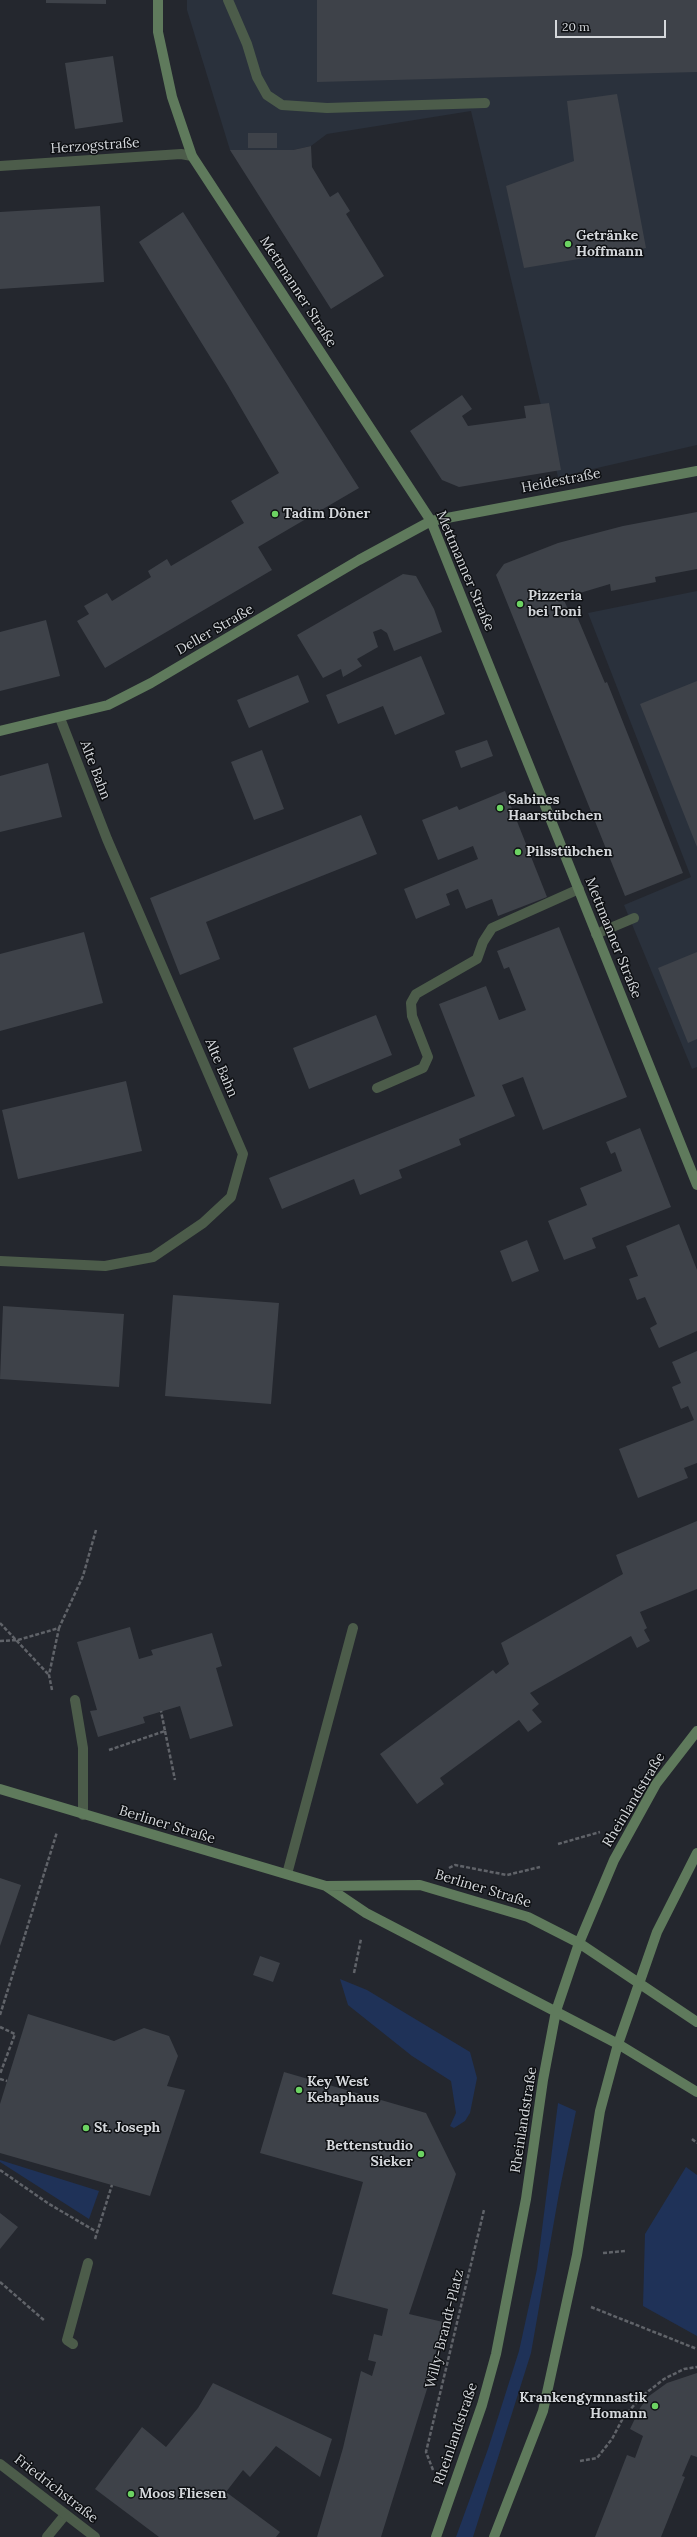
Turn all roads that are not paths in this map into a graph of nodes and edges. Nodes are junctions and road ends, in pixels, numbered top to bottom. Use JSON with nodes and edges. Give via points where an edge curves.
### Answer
{"nodes":[{"id":1,"x":158,"y":0,"type":"edge"},
{"id":2,"x":228,"y":0,"type":"edge"},
{"id":3,"x":485,"y":103,"type":"dead end"},
{"id":4,"x":192,"y":156,"type":"junction"},
{"id":5,"x":0,"y":166,"type":"edge"},
{"id":6,"x":697,"y":471,"type":"edge"},
{"id":7,"x":431,"y":521,"type":"junction"},
{"id":8,"x":60,"y":718,"type":"junction"},
{"id":9,"x":0,"y":732,"type":"edge"},
{"id":10,"x":579,"y":890,"type":"junction"},
{"id":11,"x":634,"y":918,"type":"dead end"},
{"id":12,"x":596,"y":934,"type":"junction"},
{"id":13,"x":377,"y":1088,"type":"dead end"},
{"id":14,"x":697,"y":1185,"type":"edge"},
{"id":15,"x":0,"y":1261,"type":"edge"},
{"id":16,"x":353,"y":1628,"type":"dead end"},
{"id":17,"x":75,"y":1700,"type":"dead end"},
{"id":18,"x":697,"y":1731,"type":"edge"},
{"id":19,"x":0,"y":1789,"type":"edge"},
{"id":20,"x":83,"y":1815,"type":"junction"},
{"id":21,"x":697,"y":1853,"type":"edge"},
{"id":22,"x":287,"y":1874,"type":"junction"},
{"id":23,"x":326,"y":1886,"type":"junction"},
{"id":24,"x":579,"y":1943,"type":"junction"},
{"id":25,"x":638,"y":1981,"type":"junction"},
{"id":26,"x":556,"y":2011,"type":"junction"},
{"id":27,"x":697,"y":2022,"type":"edge"},
{"id":28,"x":618,"y":2044,"type":"junction"},
{"id":29,"x":697,"y":2092,"type":"edge"},
{"id":30,"x":88,"y":2263,"type":"dead end"},
{"id":31,"x":70,"y":2342,"type":"road end"},
{"id":32,"x":0,"y":2464,"type":"edge"},
{"id":33,"x":65,"y":2515,"type":"junction"},
{"id":34,"x":47,"y":2537,"type":"edge"},
{"id":35,"x":95,"y":2537,"type":"edge"},
{"id":36,"x":436,"y":2537,"type":"edge"},
{"id":37,"x":494,"y":2537,"type":"edge"}],
"edges":[{"from":1,"to":4,"type":"main road","name":"Mettmanner Straße","via":[[158,32],[172,97]]},
{"from":2,"to":3,"type":"street","via":[[247,44],[257,77],[267,95],[282,105],[327,108]]},
{"from":4,"to":5,"type":"street","name":"Herzogstraße","via":[[181,154]]},
{"from":4,"to":7,"type":"main road","name":"Mettmanner Straße"},
{"from":6,"to":7,"type":"main road","name":"Heidestraße"},
{"from":7,"to":8,"type":"main road","name":"Deller Straße","via":[[108,705]]},
{"from":7,"to":10,"type":"main road","name":"Mettmanner Straße"},
{"from":8,"to":9,"type":"main road","name":"Deller Straße"},
{"from":8,"to":15,"type":"street","name":"Alte Bahn","via":[[107,839],[243,1154],[231,1197],[203,1223],[153,1257],[105,1266]]},
{"from":10,"to":12,"type":"main road","name":"Mettmanner Straße"},
{"from":10,"to":13,"type":"street","via":[[492,928],[483,942],[477,959],[416,994],[411,1003],[412,1016],[428,1057],[423,1068]]},
{"from":11,"to":12,"type":"street"},
{"from":12,"to":14,"type":"main road","name":"Mettmanner Straße"},
{"from":16,"to":22,"type":"street"},
{"from":17,"to":20,"type":"street","via":[[83,1748]]},
{"from":18,"to":24,"type":"main road","name":"Rheinlandstraße","via":[[656,1784],[633,1822]]},
{"from":19,"to":20,"type":"main road","name":"Berliner Straße"},
{"from":20,"to":22,"type":"main road","name":"Berliner Straße"},
{"from":21,"to":25,"type":"main road","via":[[657,1932]]},
{"from":22,"to":23,"type":"main road","name":"Berliner Straße"},
{"from":23,"to":24,"type":"main road","name":"Berliner Straße","via":[[420,1885],[528,1916]]},
{"from":23,"to":26,"type":"main road","name":"Berliner Straße","via":[[366,1913]]},
{"from":24,"to":25,"type":"main road","name":"Berliner Straße"},
{"from":24,"to":26,"type":"main road","name":"Rheinlandstraße"},
{"from":25,"to":27,"type":"main road","name":"Berliner Straße"},
{"from":25,"to":28,"type":"main road"},
{"from":26,"to":28,"type":"main road","name":"Berliner Straße"},
{"from":26,"to":36,"type":"main road","name":"Rheinlandstraße","via":[[526,2199],[496,2354],[482,2405]]},
{"from":28,"to":29,"type":"main road","name":"Berliner Straße"},
{"from":28,"to":37,"type":"main road","via":[[600,2111],[568,2298],[543,2410]]},
{"from":30,"to":31,"type":"street"},
{"from":32,"to":33,"type":"street","name":"Friedrichstraße"},
{"from":33,"to":34,"type":"street"},
{"from":33,"to":35,"type":"street","name":"Friedrichstraße"}]}
